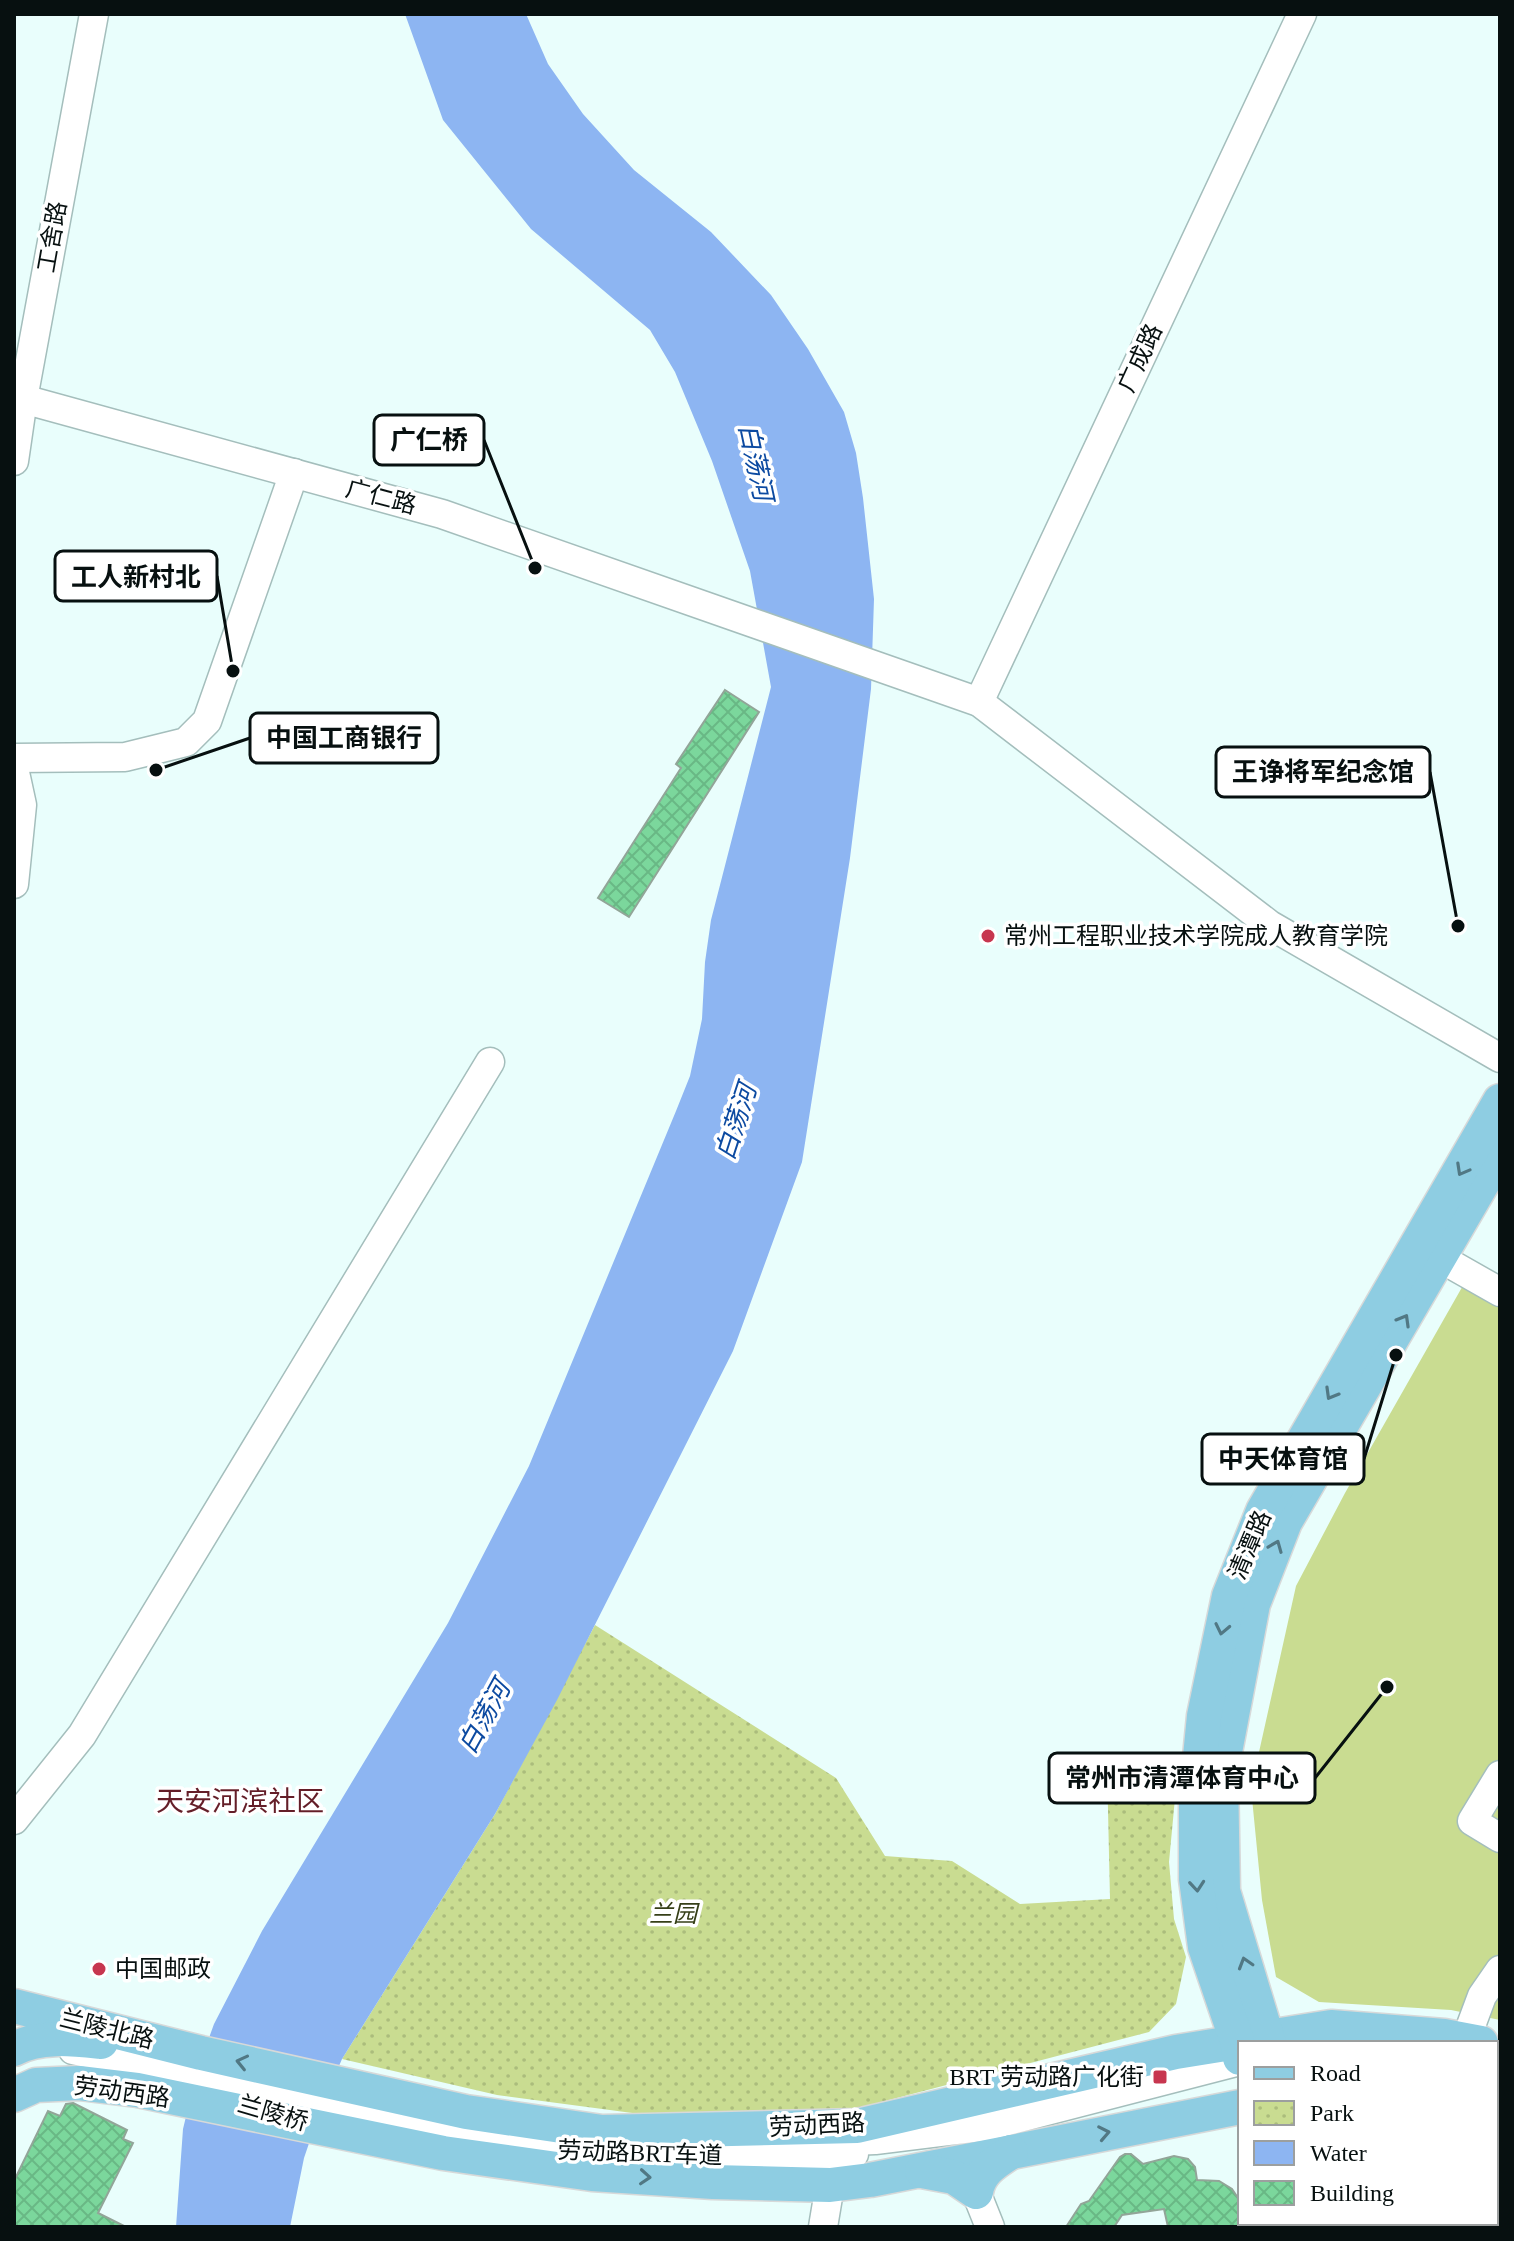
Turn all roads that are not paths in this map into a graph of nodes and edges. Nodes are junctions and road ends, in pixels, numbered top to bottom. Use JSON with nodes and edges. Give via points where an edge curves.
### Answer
{"nodes":[{"id":1,"x":94,"y":14,"type":"edge"},
{"id":2,"x":1302,"y":14,"type":"edge"},
{"id":3,"x":23,"y":399,"type":"junction"},
{"id":4,"x":14,"y":461,"type":"edge"},
{"id":5,"x":294,"y":473,"type":"junction"},
{"id":6,"x":979,"y":702,"type":"junction"},
{"id":7,"x":14,"y":758,"type":"edge"},
{"id":8,"x":14,"y":768,"type":"edge"},
{"id":9,"x":14,"y":884,"type":"edge"},
{"id":10,"x":1500,"y":1058,"type":"edge"},
{"id":11,"x":490,"y":1062,"type":"dead end"},
{"id":12,"x":1500,"y":1101,"type":"edge"},
{"id":13,"x":1500,"y":1153,"type":"edge"},
{"id":14,"x":1440,"y":1258,"type":"junction"},
{"id":15,"x":1500,"y":1292,"type":"edge"},
{"id":16,"x":1500,"y":1775,"type":"edge"},
{"id":17,"x":14,"y":1820,"type":"edge"},
{"id":18,"x":1500,"y":1838,"type":"edge"},
{"id":19,"x":1500,"y":1970,"type":"edge"},
{"id":20,"x":14,"y":2006,"type":"edge"},
{"id":21,"x":1500,"y":2010,"type":"edge"},
{"id":22,"x":1250,"y":2041,"type":"edge"},
{"id":23,"x":1252,"y":2041,"type":"edge"},
{"id":24,"x":1276,"y":2041,"type":"edge"},
{"id":25,"x":1459,"y":2041,"type":"edge"},
{"id":26,"x":1486,"y":2041,"type":"edge"},
{"id":27,"x":1487,"y":2041,"type":"edge"},
{"id":28,"x":18,"y":2046,"type":"edge"},
{"id":29,"x":1238,"y":2048,"type":"edge"},
{"id":30,"x":191,"y":2080,"type":"junction"},
{"id":31,"x":1238,"y":2080,"type":"edge"},
{"id":32,"x":137,"y":2090,"type":"junction"},
{"id":33,"x":14,"y":2095,"type":"edge"},
{"id":34,"x":1238,"y":2107,"type":"edge"},
{"id":35,"x":328,"y":2108,"type":"junction"},
{"id":36,"x":1009,"y":2141,"type":"junction"},
{"id":37,"x":917,"y":2171,"type":"junction"},
{"id":38,"x":830,"y":2185,"type":"junction"},
{"id":39,"x":976,"y":2192,"type":"junction"},
{"id":40,"x":823,"y":2227,"type":"edge"},
{"id":41,"x":990,"y":2227,"type":"edge"}],
"edges":[{"from":1,"to":3,"type":"street","name":"工舍路"},
{"from":2,"to":6,"type":"street","name":"广成路"},
{"from":3,"to":4,"type":"street","name":"工舍路"},
{"from":3,"to":5,"type":"street","name":"广仁路"},
{"from":5,"to":6,"type":"street","name":"广仁路","via":[[442,514]]},
{"from":5,"to":7,"type":"street","via":[[207,721],[186,742],[125,757]]},
{"from":6,"to":10,"type":"street","name":"广仁路","via":[[1270,925]]},
{"from":8,"to":9,"type":"street","via":[[22,805]]},
{"from":11,"to":17,"type":"street","via":[[82,1735]]},
{"from":12,"to":22,"type":"main road","name":"清潭路","one_way":true,"via":[[1263,1511],[1229,1596],[1204,1716],[1196,1879],[1205,1947]]},
{"from":13,"to":14,"type":"main road","name":"清潭路"},
{"from":14,"to":15,"type":"street"},
{"from":23,"to":14,"type":"main road","name":"清潭路","one_way":true,"via":[[1223,1891],[1221,1773],[1253,1604],[1285,1522]]},
{"from":16,"to":18,"type":"street","via":[[1472,1821]]},
{"from":19,"to":26,"type":"street","via":[[1482,1996]]},
{"from":20,"to":30,"type":"main road","name":"兰陵北路"},
{"from":21,"to":27,"type":"street"},
{"from":24,"to":25,"type":"main road","name":"劳动西路","via":[[1331,2027]]},
{"from":28,"to":30,"type":"main road","name":"劳动西路","via":[[76,2039]]},
{"from":28,"to":32,"type":"main road"},
{"from":29,"to":35,"type":"main road","name":"劳动西路","via":[[1176,2052],[857,2126],[602,2132],[466,2112]]},
{"from":30,"to":32,"type":"main road","name":"劳动西路"},
{"from":30,"to":35,"type":"main road","name":"兰陵桥"},
{"from":30,"to":35,"type":"main road","name":"兰陵桥"},
{"from":31,"to":36,"type":"street","name":"劳动路BRT车道"},
{"from":32,"to":33,"type":"main road","name":"劳动西路","via":[[79,2083],[36,2085]]},
{"from":36,"to":34,"type":"main road","one_way":true},
{"from":35,"to":36,"type":"street","name":"劳动路BRT车道","via":[[464,2145],[708,2156],[845,2155],[978,2137]]},
{"from":35,"to":38,"type":"main road","one_way":true,"via":[[443,2153],[592,2174]]},
{"from":36,"to":37,"type":"main road"},
{"from":36,"to":39,"type":"main road","via":[[978,2179]]},
{"from":37,"to":38,"type":"main road"},
{"from":37,"to":39,"type":"main road","via":[[954,2177]]},
{"from":38,"to":40,"type":"street"},
{"from":39,"to":41,"type":"street"}]}
